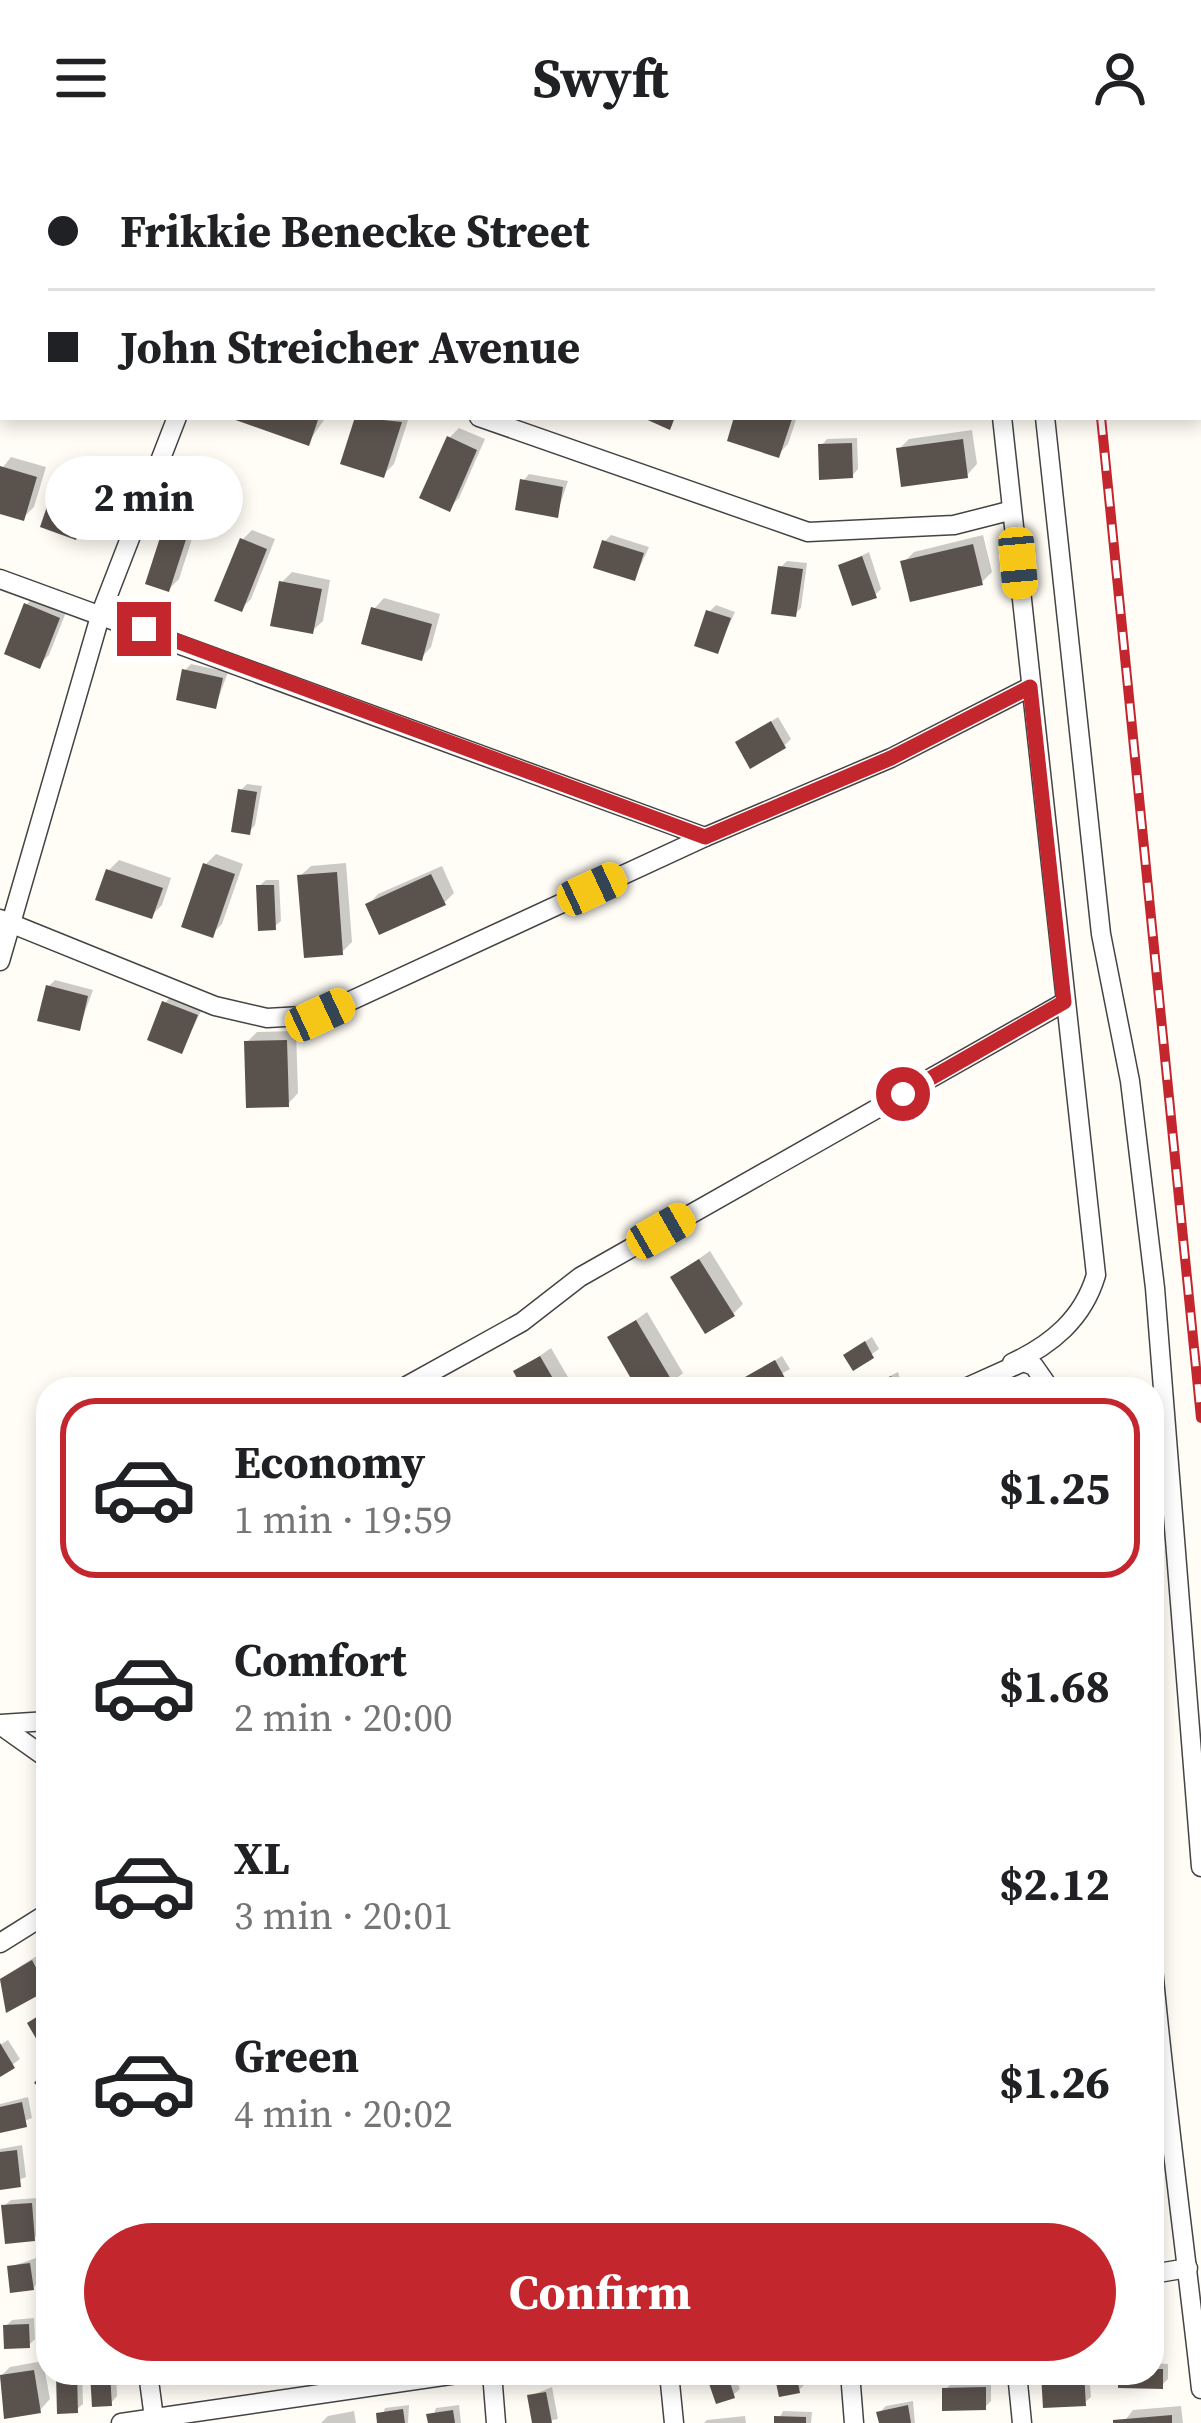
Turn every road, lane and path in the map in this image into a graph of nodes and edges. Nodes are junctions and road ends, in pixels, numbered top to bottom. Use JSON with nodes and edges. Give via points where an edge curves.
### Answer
{"nodes":[{"id":1,"x":176,"y":420,"type":"edge"},
{"id":2,"x":488,"y":420,"type":"edge"},
{"id":3,"x":1002,"y":420,"type":"edge"},
{"id":4,"x":1045,"y":420,"type":"edge"},
{"id":5,"x":1009,"y":511,"type":"junction"},
{"id":6,"x":0,"y":579,"type":"edge"},
{"id":7,"x":101,"y":613,"type":"junction"},
{"id":8,"x":1030,"y":687,"type":"junction"},
{"id":9,"x":705,"y":837,"type":"junction"},
{"id":10,"x":5,"y":921,"type":"edge"},
{"id":11,"x":0,"y":961,"type":"edge"},
{"id":12,"x":1064,"y":1002,"type":"junction"},
{"id":13,"x":1017,"y":1363,"type":"junction"},
{"id":14,"x":423,"y":1377,"type":"edge"},
{"id":15,"x":988,"y":1377,"type":"edge"},
{"id":16,"x":1042,"y":1377,"type":"edge"},
{"id":17,"x":1162,"y":1377,"type":"edge"},
{"id":18,"x":1164,"y":1401,"type":"edge"},
{"id":19,"x":36,"y":1721,"type":"edge"},
{"id":20,"x":0,"y":1725,"type":"edge"},
{"id":21,"x":36,"y":1750,"type":"edge"},
{"id":22,"x":1201,"y":1867,"type":"edge"},
{"id":23,"x":36,"y":1923,"type":"edge"},
{"id":24,"x":0,"y":1943,"type":"edge"},
{"id":25,"x":1164,"y":2097,"type":"edge"},
{"id":26,"x":1188,"y":2268,"type":"junction"},
{"id":27,"x":1164,"y":2272,"type":"edge"},
{"id":28,"x":150,"y":2385,"type":"edge"},
{"id":29,"x":312,"y":2385,"type":"edge"},
{"id":30,"x":493,"y":2385,"type":"edge"},
{"id":31,"x":670,"y":2385,"type":"edge"},
{"id":32,"x":851,"y":2385,"type":"edge"},
{"id":33,"x":1018,"y":2385,"type":"edge"},
{"id":34,"x":1201,"y":2389,"type":"edge"},
{"id":35,"x":154,"y":2418,"type":"junction"},
{"id":36,"x":121,"y":2423,"type":"edge"},
{"id":37,"x":496,"y":2423,"type":"edge"},
{"id":38,"x":674,"y":2423,"type":"edge"},
{"id":39,"x":854,"y":2423,"type":"edge"},
{"id":40,"x":1022,"y":2423,"type":"edge"}],
"edges":[{"from":1,"to":7,"type":"street"},
{"from":2,"to":5,"type":"street","via":[[808,532],[934,526]]},
{"from":3,"to":5,"type":"street"},
{"from":4,"to":17,"type":"street","via":[[1101,934],[1130,1081]]},
{"from":5,"to":8,"type":"street"},
{"from":6,"to":7,"type":"street"},
{"from":7,"to":9,"type":"street"},
{"from":7,"to":10,"type":"street"},
{"from":8,"to":9,"type":"street","via":[[891,758]]},
{"from":8,"to":12,"type":"street"},
{"from":9,"to":10,"type":"street","via":[[320,1015],[267,1018],[215,1006]]},
{"from":10,"to":11,"type":"street"},
{"from":12,"to":13,"type":"street","via":[[1096,1275],[1049,1346]]},
{"from":12,"to":14,"type":"street","via":[[580,1276],[522,1322]]},
{"from":13,"to":15,"type":"street"},
{"from":13,"to":16,"type":"street"},
{"from":18,"to":22,"type":"street"},
{"from":19,"to":20,"type":"street"},
{"from":20,"to":21,"type":"street"},
{"from":23,"to":24,"type":"street"},
{"from":25,"to":26,"type":"street"},
{"from":26,"to":27,"type":"street"},
{"from":26,"to":34,"type":"street"},
{"from":28,"to":35,"type":"street"},
{"from":29,"to":35,"type":"street"},
{"from":30,"to":37,"type":"street"},
{"from":31,"to":38,"type":"street"},
{"from":32,"to":39,"type":"street"},
{"from":33,"to":40,"type":"street"},
{"from":35,"to":36,"type":"street"}]}
